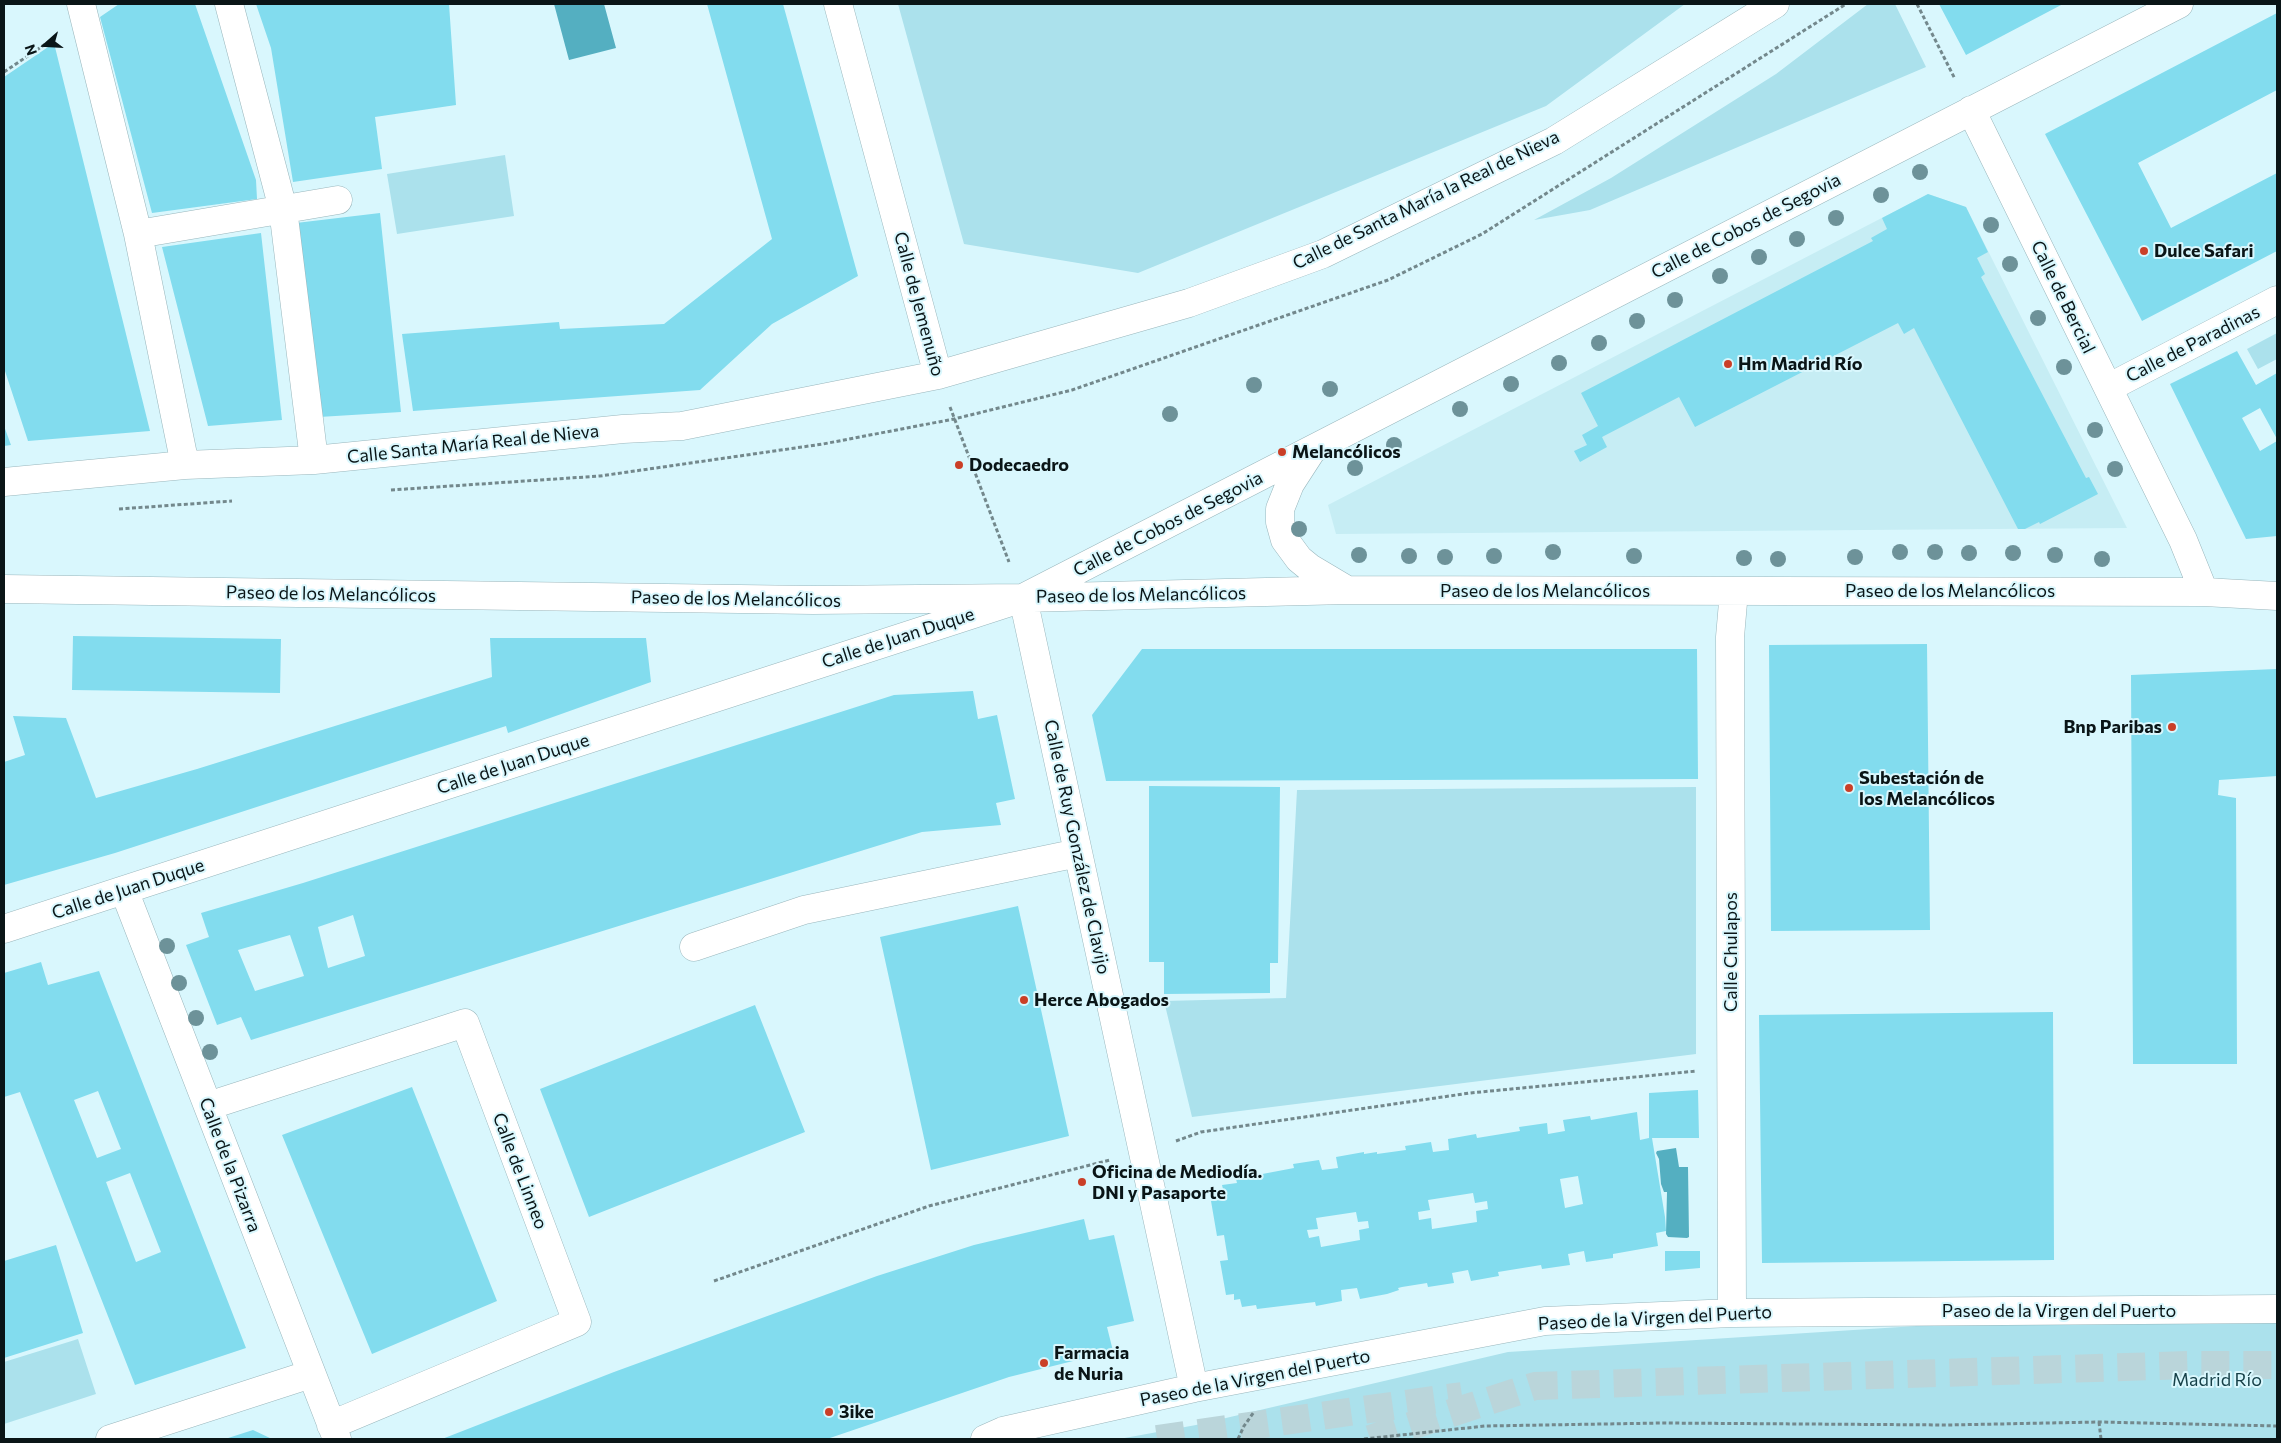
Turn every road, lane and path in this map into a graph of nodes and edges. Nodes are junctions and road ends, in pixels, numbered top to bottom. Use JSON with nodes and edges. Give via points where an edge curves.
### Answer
{"nodes":[{"id":1,"x":81,"y":4,"type":"edge"},
{"id":2,"x":229,"y":4,"type":"edge"},
{"id":3,"x":838,"y":4,"type":"edge"},
{"id":4,"x":1775,"y":4,"type":"edge"},
{"id":5,"x":1917,"y":4,"type":"edge"},
{"id":6,"x":2179,"y":4,"type":"edge"},
{"id":7,"x":1971,"y":110,"type":"junction"},
{"id":8,"x":338,"y":200,"type":"dead end"},
{"id":9,"x":283,"y":208,"type":"junction"},
{"id":10,"x":138,"y":234,"type":"junction"},
{"id":11,"x":2277,"y":300,"type":"edge"},
{"id":12,"x":938,"y":375,"type":"junction"},
{"id":13,"x":2108,"y":388,"type":"junction"},
{"id":14,"x":1313,"y":449,"type":"junction"},
{"id":15,"x":314,"y":460,"type":"junction"},
{"id":16,"x":185,"y":465,"type":"junction"},
{"id":17,"x":4,"y":482,"type":"edge"},
{"id":18,"x":4,"y":589,"type":"edge"},
{"id":19,"x":1347,"y":590,"type":"junction"},
{"id":20,"x":1734,"y":590,"type":"junction"},
{"id":21,"x":2204,"y":592,"type":"junction"},
{"id":22,"x":2277,"y":596,"type":"edge"},
{"id":23,"x":1023,"y":598,"type":"junction"},
{"id":24,"x":1078,"y":853,"type":"junction"},
{"id":25,"x":124,"y":890,"type":"junction"},
{"id":26,"x":4,"y":929,"type":"edge"},
{"id":27,"x":694,"y":947,"type":"dead end"},
{"id":28,"x":1731,"y":1068,"type":"junction"},
{"id":29,"x":208,"y":1106,"type":"junction"},
{"id":30,"x":1143,"y":1152,"type":"junction"},
{"id":31,"x":714,"y":1281,"type":"dead end"},
{"id":32,"x":2277,"y":1309,"type":"edge"},
{"id":33,"x":1732,"y":1313,"type":"junction"},
{"id":34,"x":311,"y":1374,"type":"junction"},
{"id":35,"x":1194,"y":1388,"type":"junction"},
{"id":36,"x":2099,"y":1422,"type":"junction"},
{"id":37,"x":2277,"y":1426,"type":"edge"},
{"id":38,"x":334,"y":1432,"type":"edge"},
{"id":39,"x":110,"y":1439,"type":"edge"},
{"id":40,"x":985,"y":1439,"type":"edge"},
{"id":41,"x":1364,"y":1439,"type":"edge"},
{"id":42,"x":2101,"y":1439,"type":"edge"}],
"edges":[{"from":1,"to":10,"type":"street"},
{"from":2,"to":9,"type":"street"},
{"from":3,"to":12,"type":"street","name":"Calle de Jemenuño"},
{"from":4,"to":12,"type":"street","name":"Calle de Santa María la Real de Nieva","via":[[1554,141],[1323,254],[1189,304]]},
{"from":5,"to":7,"type":"path"},
{"from":6,"to":7,"type":"street","name":"Calle de Cobos de Segovia"},
{"from":7,"to":13,"type":"street","name":"Calle de Bercial"},
{"from":7,"to":14,"type":"street","name":"Calle de Cobos de Segovia"},
{"from":8,"to":9,"type":"street"},
{"from":9,"to":10,"type":"street"},
{"from":9,"to":15,"type":"street"},
{"from":10,"to":16,"type":"street"},
{"from":11,"to":13,"type":"street","name":"Calle de Paradinas"},
{"from":12,"to":15,"type":"street","name":"Calle Santa María Real de Nieva","via":[[682,426]]},
{"from":12,"to":23,"type":"path","name":"Calle de Jemenuño"},
{"from":13,"to":21,"type":"street","name":"Calle de Bercial","via":[[2183,540]]},
{"from":14,"to":19,"type":"street","name":"Calle de Cobos de Segovia","via":[[1290,484],[1280,509],[1284,540],[1310,568]]},
{"from":14,"to":23,"type":"street","name":"Calle de Cobos de Segovia"},
{"from":15,"to":16,"type":"street","name":"Calle Santa María Real de Nieva"},
{"from":16,"to":17,"type":"street","name":"Calle Santa María Real de Nieva"},
{"from":18,"to":23,"type":"street","name":"Paseo de los Melancólicos","via":[[813,600]]},
{"from":19,"to":20,"type":"street","name":"Paseo de los Melancólicos"},
{"from":19,"to":23,"type":"street","name":"Paseo de los Melancólicos"},
{"from":20,"to":21,"type":"street","name":"Paseo de los Melancólicos"},
{"from":20,"to":28,"type":"street","name":"Calle Chulapos","via":[[1730,637]]},
{"from":21,"to":22,"type":"street","name":"Paseo de los Melancólicos"},
{"from":23,"to":24,"type":"street","name":"Calle de Ruy González de Clavijo"},
{"from":23,"to":25,"type":"street","name":"Calle de Juan Duque"},
{"from":24,"to":27,"type":"street","via":[[804,910]]},
{"from":24,"to":30,"type":"street","name":"Calle de Ruy González de Clavijo"},
{"from":25,"to":26,"type":"street","name":"Calle de Juan Duque"},
{"from":25,"to":29,"type":"street","name":"Calle de la Pizarra"},
{"from":28,"to":30,"type":"path","via":[[1470,1092],[1201,1132]]},
{"from":28,"to":33,"type":"street","name":"Calle Chulapos"},
{"from":29,"to":34,"type":"street","name":"Calle de la Pizarra"},
{"from":29,"to":38,"type":"street","name":"Calle de Linneo","via":[[465,1023],[577,1322]]},
{"from":30,"to":31,"type":"path","via":[[929,1206]]},
{"from":30,"to":35,"type":"street","name":"Calle de Ruy González de Clavijo"},
{"from":32,"to":33,"type":"street","name":"Paseo de la Virgen del Puerto"},
{"from":33,"to":35,"type":"street","name":"Paseo de la Virgen del Puerto","via":[[1545,1322]]},
{"from":34,"to":38,"type":"street","name":"Calle de la Pizarra"},
{"from":34,"to":39,"type":"street"},
{"from":35,"to":40,"type":"street","name":"Paseo de la Virgen del Puerto","via":[[1003,1431]]},
{"from":36,"to":37,"type":"path"},
{"from":36,"to":41,"type":"path","via":[[1948,1426],[1663,1423],[1485,1426]]},
{"from":36,"to":42,"type":"path"}]}
